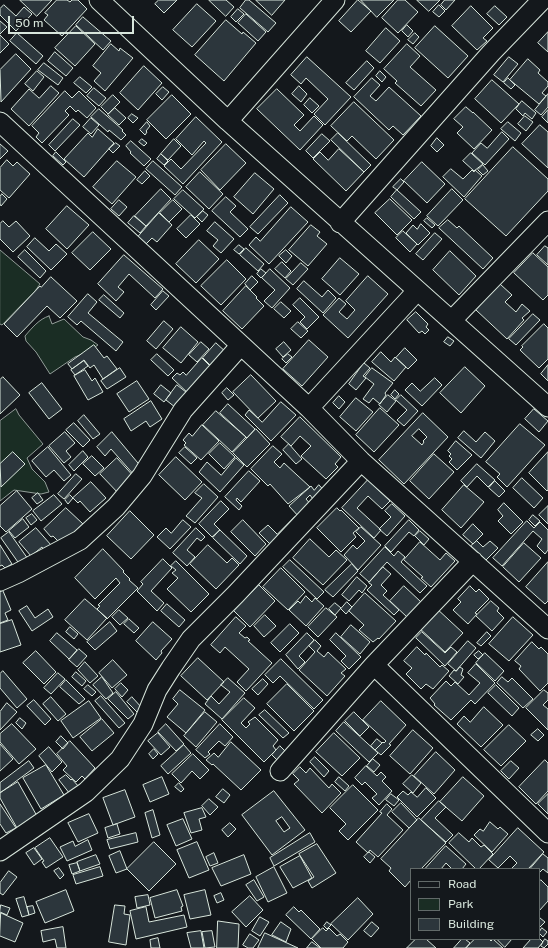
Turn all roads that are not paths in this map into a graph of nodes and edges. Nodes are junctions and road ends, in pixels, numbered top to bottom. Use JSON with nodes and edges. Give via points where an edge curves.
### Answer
{"nodes":[{"id":1,"x":99,"y":0,"type":"edge"},
{"id":2,"x":334,"y":0,"type":"edge"},
{"id":3,"x":542,"y":0,"type":"edge"},
{"id":4,"x":228,"y":121,"type":"junction"},
{"id":5,"x":0,"y":122,"type":"edge"},
{"id":6,"x":548,"y":221,"type":"edge"},
{"id":7,"x":340,"y":222,"type":"junction"},
{"id":8,"x":417,"y":290,"type":"junction"},
{"id":9,"x":452,"y":320,"type":"junction"},
{"id":10,"x":241,"y":345,"type":"junction"},
{"id":11,"x":548,"y":407,"type":"edge"},
{"id":12,"x":309,"y":408,"type":"junction"},
{"id":13,"x":362,"y":461,"type":"junction"},
{"id":14,"x":473,"y":561,"type":"junction"},
{"id":15,"x":0,"y":581,"type":"edge"},
{"id":16,"x":548,"y":629,"type":"edge"},
{"id":17,"x":374,"y":665,"type":"junction"},
{"id":18,"x":280,"y":771,"type":"dead end"},
{"id":19,"x":548,"y":833,"type":"edge"},
{"id":20,"x":0,"y":851,"type":"edge"}],
"edges":[{"from":1,"to":4,"type":"street"},
{"from":2,"to":4,"type":"street"},
{"from":3,"to":7,"type":"street","via":[[491,53]]},
{"from":4,"to":7,"type":"street"},
{"from":5,"to":10,"type":"street"},
{"from":6,"to":9,"type":"street"},
{"from":7,"to":8,"type":"street"},
{"from":8,"to":9,"type":"street"},
{"from":8,"to":12,"type":"street"},
{"from":9,"to":11,"type":"street"},
{"from":10,"to":12,"type":"street"},
{"from":10,"to":15,"type":"street","via":[[183,410],[142,476],[105,518],[80,540]]},
{"from":12,"to":13,"type":"street"},
{"from":13,"to":14,"type":"street"},
{"from":13,"to":20,"type":"street","via":[[192,639],[157,690],[143,724],[120,759],[86,792]]},
{"from":14,"to":16,"type":"street"},
{"from":14,"to":17,"type":"street"},
{"from":17,"to":18,"type":"street"},
{"from":17,"to":19,"type":"street"}]}
